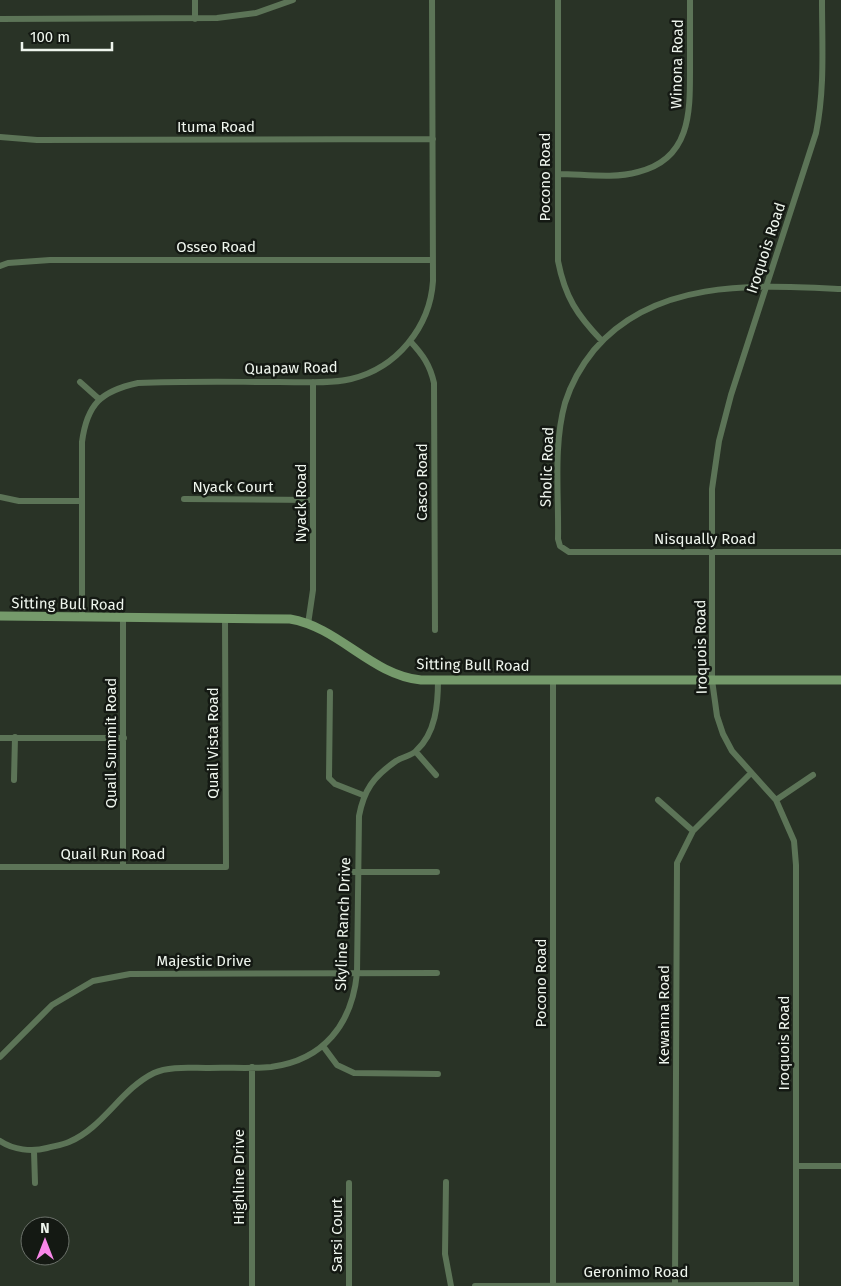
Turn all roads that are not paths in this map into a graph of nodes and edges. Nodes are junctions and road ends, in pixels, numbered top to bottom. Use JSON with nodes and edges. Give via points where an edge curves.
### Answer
{"nodes":[{"id":1,"x":195,"y":0,"type":"edge"},
{"id":2,"x":293,"y":0,"type":"edge"},
{"id":3,"x":432,"y":0,"type":"edge"},
{"id":4,"x":558,"y":0,"type":"edge"},
{"id":5,"x":690,"y":0,"type":"edge"},
{"id":6,"x":822,"y":0,"type":"edge"},
{"id":7,"x":0,"y":19,"type":"edge"},
{"id":8,"x":195,"y":19,"type":"junction"},
{"id":9,"x":0,"y":137,"type":"edge"},
{"id":10,"x":433,"y":139,"type":"junction"},
{"id":11,"x":558,"y":174,"type":"junction"},
{"id":12,"x":433,"y":260,"type":"junction"},
{"id":13,"x":0,"y":266,"type":"edge"},
{"id":14,"x":766,"y":287,"type":"junction"},
{"id":15,"x":841,"y":289,"type":"edge"},
{"id":16,"x":410,"y":341,"type":"junction"},
{"id":17,"x":602,"y":341,"type":"junction"},
{"id":18,"x":80,"y":382,"type":"dead end"},
{"id":19,"x":313,"y":382,"type":"junction"},
{"id":20,"x":99,"y":399,"type":"junction"},
{"id":21,"x":0,"y":497,"type":"edge"},
{"id":22,"x":184,"y":499,"type":"dead end"},
{"id":23,"x":82,"y":500,"type":"junction"},
{"id":24,"x":313,"y":500,"type":"junction"},
{"id":25,"x":569,"y":552,"type":"joint"},
{"id":26,"x":712,"y":552,"type":"junction"},
{"id":27,"x":841,"y":552,"type":"edge"},
{"id":28,"x":0,"y":616,"type":"edge"},
{"id":29,"x":82,"y":616,"type":"junction"},
{"id":30,"x":123,"y":619,"type":"junction"},
{"id":31,"x":225,"y":619,"type":"junction"},
{"id":32,"x":308,"y":624,"type":"junction"},
{"id":33,"x":435,"y":630,"type":"dead end"},
{"id":34,"x":438,"y":680,"type":"junction"},
{"id":35,"x":553,"y":680,"type":"junction"},
{"id":36,"x":712,"y":680,"type":"junction"},
{"id":37,"x":841,"y":680,"type":"edge"},
{"id":38,"x":330,"y":692,"type":"dead end"},
{"id":39,"x":15,"y":737,"type":"junction"},
{"id":40,"x":0,"y":738,"type":"edge"},
{"id":41,"x":124,"y":738,"type":"junction"},
{"id":42,"x":416,"y":752,"type":"junction"},
{"id":43,"x":751,"y":773,"type":"junction"},
{"id":44,"x":436,"y":775,"type":"dead end"},
{"id":45,"x":813,"y":775,"type":"dead end"},
{"id":46,"x":14,"y":780,"type":"dead end"},
{"id":47,"x":363,"y":795,"type":"junction"},
{"id":48,"x":658,"y":800,"type":"dead end"},
{"id":49,"x":776,"y":800,"type":"junction"},
{"id":50,"x":693,"y":831,"type":"junction"},
{"id":51,"x":123,"y":866,"type":"junction"},
{"id":52,"x":0,"y":867,"type":"edge"},
{"id":53,"x":226,"y":867,"type":"joint"},
{"id":54,"x":342,"y":872,"type":"dead end"},
{"id":55,"x":358,"y":872,"type":"junction"},
{"id":56,"x":437,"y":872,"type":"dead end"},
{"id":57,"x":357,"y":973,"type":"junction"},
{"id":58,"x":437,"y":973,"type":"dead end"},
{"id":59,"x":324,"y":1046,"type":"junction"},
{"id":60,"x":0,"y":1057,"type":"edge"},
{"id":61,"x":252,"y":1067,"type":"junction"},
{"id":62,"x":438,"y":1074,"type":"dead end"},
{"id":63,"x":0,"y":1141,"type":"edge"},
{"id":64,"x":34,"y":1151,"type":"junction"},
{"id":65,"x":796,"y":1166,"type":"junction"},
{"id":66,"x":841,"y":1166,"type":"edge"},
{"id":67,"x":446,"y":1182,"type":"dead end"},
{"id":68,"x":35,"y":1183,"type":"dead end"},
{"id":69,"x":349,"y":1183,"type":"dead end"},
{"id":70,"x":675,"y":1285,"type":"junction"},
{"id":71,"x":796,"y":1285,"type":"edge"},
{"id":72,"x":252,"y":1286,"type":"edge"},
{"id":73,"x":349,"y":1286,"type":"edge"},
{"id":74,"x":451,"y":1286,"type":"edge"},
{"id":75,"x":475,"y":1286,"type":"edge"},
{"id":76,"x":554,"y":1286,"type":"edge"}],
"edges":[{"from":1,"to":8,"type":"street"},
{"from":2,"to":8,"type":"street","via":[[256,13]]},
{"from":3,"to":10,"type":"street","name":"Quapaw Road"},
{"from":4,"to":11,"type":"street","name":"Pocono Road"},
{"from":5,"to":11,"type":"street","name":"Winona Road","via":[[690,106],[684,134],[677,146],[658,164],[637,173]]},
{"from":6,"to":14,"type":"street","name":"Iroquois Road","via":[[820,111],[816,133]]},
{"from":7,"to":8,"type":"street"},
{"from":9,"to":10,"type":"street","name":"Ituma Road","via":[[37,140]]},
{"from":10,"to":12,"type":"street","name":"Quapaw Road"},
{"from":11,"to":17,"type":"street","name":"Pocono Road","via":[[557,242],[563,284],[581,318]]},
{"from":12,"to":13,"type":"street","name":"Osseo Road","via":[[50,260]]},
{"from":12,"to":16,"type":"street","name":"Quapaw Road","via":[[432,296],[427,312]]},
{"from":14,"to":15,"type":"street","name":"Sholic Road"},
{"from":14,"to":17,"type":"street","name":"Sholic Road","via":[[716,289],[669,300],[634,315]]},
{"from":14,"to":26,"type":"street","name":"Iroquois Road","via":[[718,442],[712,489]]},
{"from":16,"to":19,"type":"street","name":"Quapaw Road","via":[[398,354],[368,373],[350,379]]},
{"from":16,"to":33,"type":"street","name":"Casco Road","via":[[431,368],[434,383]]},
{"from":17,"to":25,"type":"street","name":"Sholic Road","via":[[571,386],[561,421],[558,539],[560,546]]},
{"from":18,"to":20,"type":"street"},
{"from":19,"to":20,"type":"street","name":"Quapaw Road","via":[[138,383],[112,390]]},
{"from":19,"to":24,"type":"street","name":"Nyack Road"},
{"from":20,"to":23,"type":"street","via":[[90,411],[84,429]]},
{"from":21,"to":23,"type":"street","via":[[19,501]]},
{"from":22,"to":24,"type":"street","name":"Nyack Court"},
{"from":23,"to":29,"type":"street"},
{"from":24,"to":32,"type":"street","name":"Nyack Road","via":[[313,590]]},
{"from":25,"to":26,"type":"street","name":"Nisqually Road"},
{"from":26,"to":27,"type":"street","name":"Nisqually Road"},
{"from":26,"to":36,"type":"street","name":"Iroquois Road"},
{"from":28,"to":29,"type":"street","name":"Sitting Bull Road"},
{"from":29,"to":30,"type":"street","name":"Sitting Bull Road"},
{"from":30,"to":31,"type":"street","name":"Sitting Bull Road"},
{"from":30,"to":41,"type":"street","name":"Quail Summit Road"},
{"from":31,"to":32,"type":"street","name":"Sitting Bull Road","via":[[282,619]]},
{"from":31,"to":53,"type":"street","name":"Quail Vista Road"},
{"from":32,"to":34,"type":"street","name":"Sitting Bull Road","via":[[391,673]]},
{"from":34,"to":35,"type":"street","name":"Sitting Bull Road"},
{"from":34,"to":42,"type":"street","via":[[435,716],[428,737]]},
{"from":35,"to":36,"type":"street","name":"Sitting Bull Road"},
{"from":35,"to":76,"type":"street","name":"Pocono Road"},
{"from":36,"to":37,"type":"street","name":"Sitting Bull Road"},
{"from":36,"to":43,"type":"street","name":"Iroquois Road","via":[[723,734],[732,751]]},
{"from":38,"to":47,"type":"street","via":[[329,778],[335,784]]},
{"from":39,"to":40,"type":"street"},
{"from":39,"to":41,"type":"street"},
{"from":39,"to":46,"type":"street"},
{"from":41,"to":51,"type":"street","name":"Quail Summit Road"},
{"from":42,"to":44,"type":"street"},
{"from":42,"to":47,"type":"street","name":"Skyline Ranch Drive","via":[[397,760],[376,777]]},
{"from":43,"to":49,"type":"street","name":"Iroquois Road"},
{"from":43,"to":50,"type":"street","name":"Kewanna Road"},
{"from":45,"to":49,"type":"street"},
{"from":47,"to":55,"type":"street","name":"Skyline Ranch Drive","via":[[359,816]]},
{"from":48,"to":50,"type":"street"},
{"from":49,"to":65,"type":"street","name":"Iroquois Road","via":[[794,841],[796,865]]},
{"from":50,"to":70,"type":"street","name":"Kewanna Road","via":[[677,864]]},
{"from":51,"to":52,"type":"street","name":"Quail Run Road"},
{"from":51,"to":53,"type":"street","name":"Quail Run Road"},
{"from":54,"to":55,"type":"street"},
{"from":55,"to":56,"type":"street"},
{"from":55,"to":57,"type":"street","name":"Skyline Ranch Drive"},
{"from":57,"to":58,"type":"street","name":"Majestic Drive"},
{"from":57,"to":59,"type":"street","name":"Skyline Ranch Drive","via":[[355,997],[340,1028]]},
{"from":57,"to":60,"type":"street","name":"Majestic Drive","via":[[130,974],[93,981],[52,1005]]},
{"from":59,"to":61,"type":"street","name":"Skyline Ranch Drive","via":[[295,1061],[271,1067]]},
{"from":59,"to":62,"type":"street","via":[[337,1065],[354,1073]]},
{"from":61,"to":64,"type":"street","name":"Skyline Ranch Drive","via":[[176,1068],[155,1072],[135,1085],[97,1123],[70,1142]]},
{"from":61,"to":72,"type":"street","name":"Highline Drive"},
{"from":63,"to":64,"type":"street","name":"Skyline Ranch Drive"},
{"from":64,"to":68,"type":"street"},
{"from":65,"to":66,"type":"street"},
{"from":65,"to":71,"type":"street","name":"Iroquois Road"},
{"from":67,"to":74,"type":"street","via":[[445,1254]]},
{"from":69,"to":73,"type":"street","name":"Sarsi Court"},
{"from":70,"to":71,"type":"street","name":"Geronimo Road"},
{"from":70,"to":76,"type":"street","name":"Geronimo Road"},
{"from":75,"to":76,"type":"street","name":"Geronimo Road"}]}
